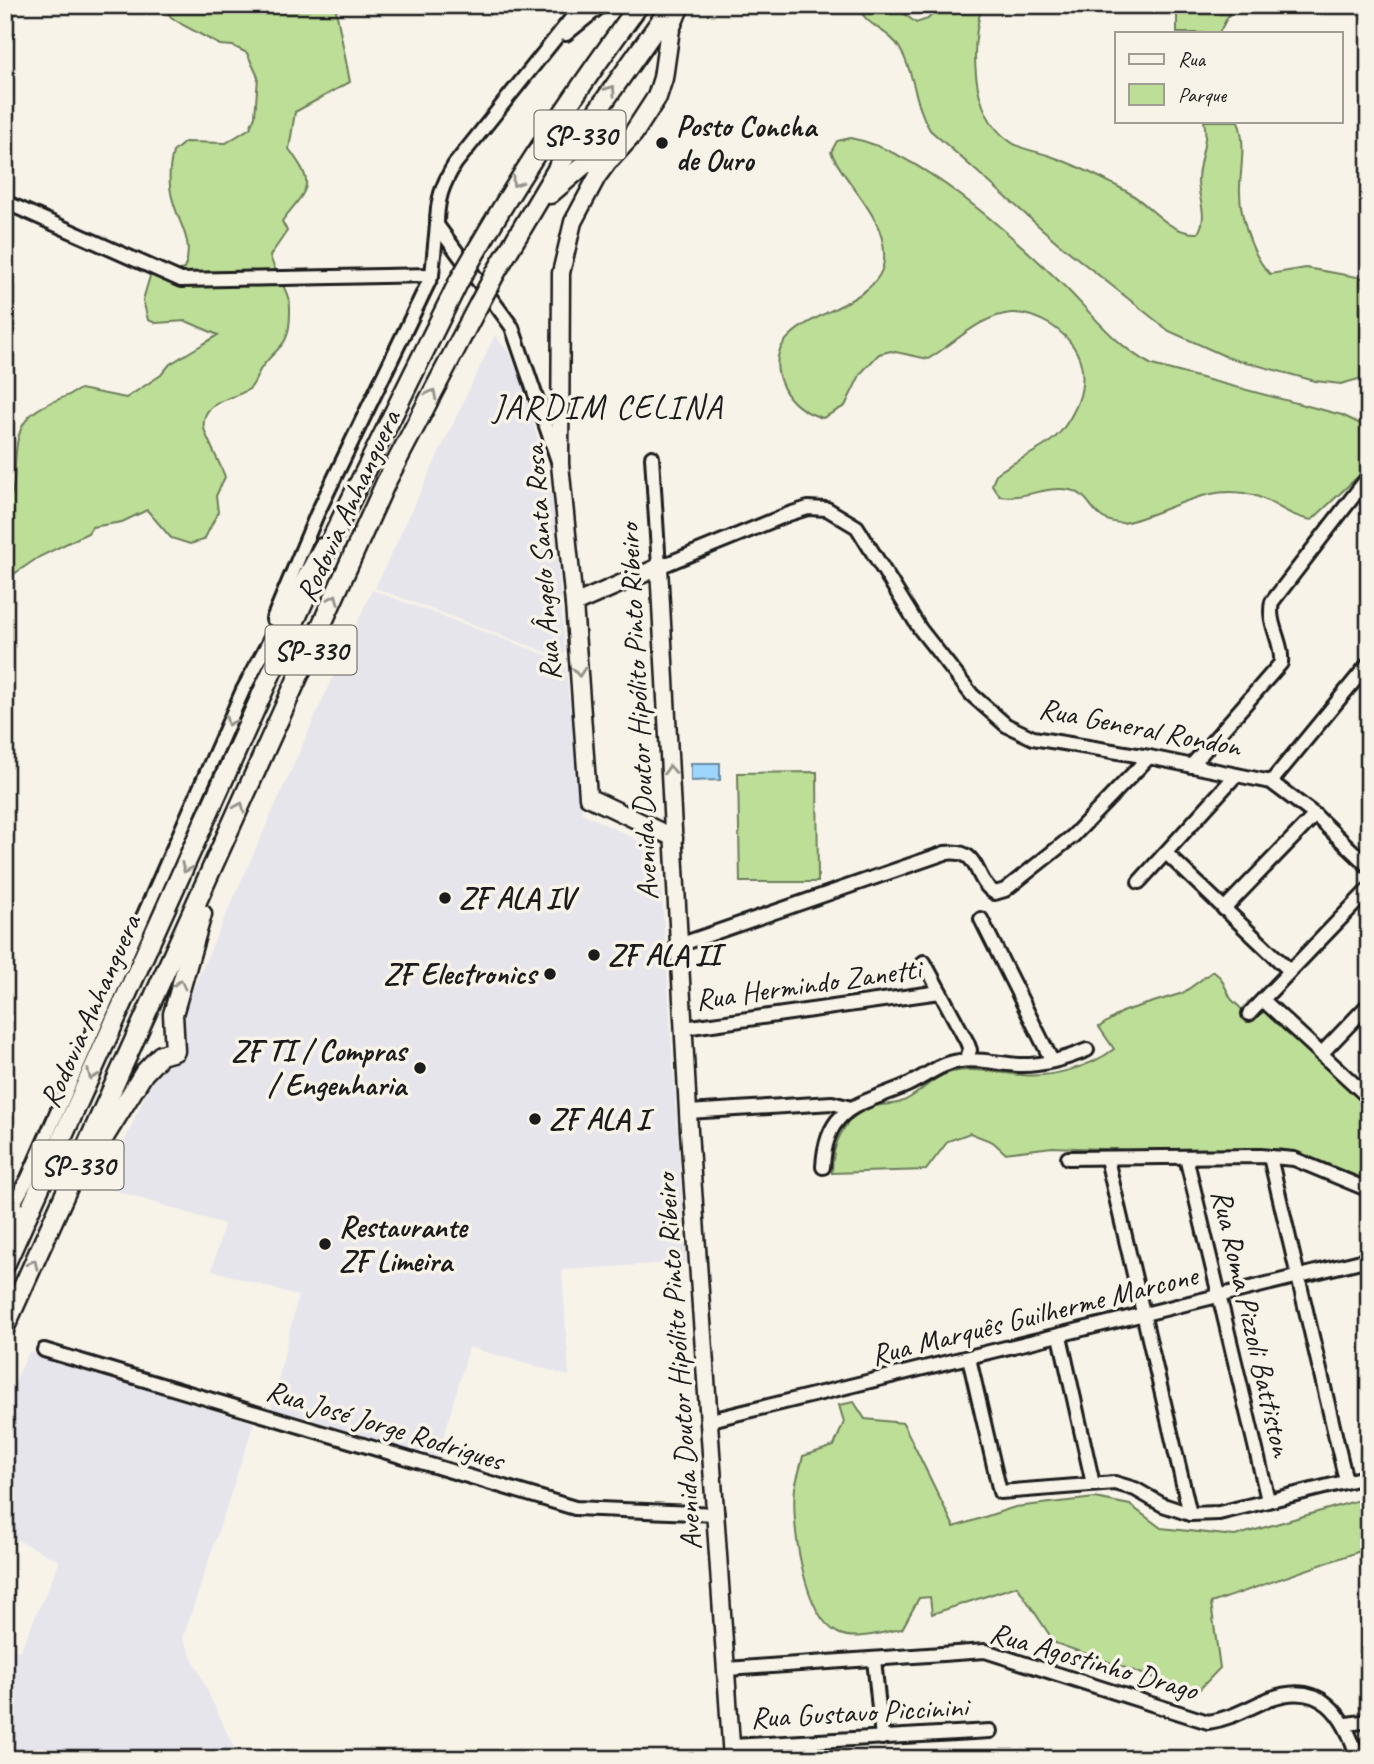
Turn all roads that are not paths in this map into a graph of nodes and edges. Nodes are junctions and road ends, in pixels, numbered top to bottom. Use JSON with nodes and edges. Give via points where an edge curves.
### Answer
{"nodes":[{"id":1,"x":582,"y":5,"type":"edge"},
{"id":2,"x":602,"y":5,"type":"edge"},
{"id":3,"x":639,"y":5,"type":"edge"},
{"id":4,"x":672,"y":5,"type":"edge"},
{"id":5,"x":680,"y":5,"type":"edge"},
{"id":6,"x":549,"y":47,"type":"junction"},
{"id":7,"x":611,"y":158,"type":"junction"},
{"id":8,"x":5,"y":202,"type":"edge"},
{"id":9,"x":437,"y":225,"type":"junction"},
{"id":10,"x":523,"y":225,"type":"junction"},
{"id":11,"x":432,"y":275,"type":"junction"},
{"id":12,"x":652,"y":457,"type":"dead end"},
{"id":13,"x":560,"y":464,"type":"junction"},
{"id":14,"x":1369,"y":477,"type":"edge"},
{"id":15,"x":334,"y":534,"type":"junction"},
{"id":16,"x":659,"y":567,"type":"junction"},
{"id":17,"x":574,"y":604,"type":"junction"},
{"id":18,"x":1368,"y":666,"type":"edge"},
{"id":19,"x":243,"y":690,"type":"junction"},
{"id":20,"x":1149,"y":757,"type":"junction"},
{"id":21,"x":1191,"y":765,"type":"junction"},
{"id":22,"x":1236,"y":775,"type":"junction"},
{"id":23,"x":1271,"y":782,"type":"junction"},
{"id":24,"x":1315,"y":815,"type":"junction"},
{"id":25,"x":228,"y":833,"type":"junction"},
{"id":26,"x":674,"y":838,"type":"junction"},
{"id":27,"x":1166,"y":853,"type":"junction"},
{"id":28,"x":1369,"y":867,"type":"edge"},
{"id":29,"x":1139,"y":882,"type":"dead end"},
{"id":30,"x":1369,"y":889,"type":"edge"},
{"id":31,"x":1224,"y":909,"type":"junction"},
{"id":32,"x":981,"y":919,"type":"dead end"},
{"id":33,"x":679,"y":945,"type":"junction"},
{"id":34,"x":923,"y":962,"type":"dead end"},
{"id":35,"x":1290,"y":971,"type":"junction"},
{"id":36,"x":940,"y":992,"type":"junction"},
{"id":37,"x":1263,"y":1000,"type":"junction"},
{"id":38,"x":1369,"y":1003,"type":"edge"},
{"id":39,"x":1249,"y":1014,"type":"dead end"},
{"id":40,"x":684,"y":1028,"type":"junction"},
{"id":41,"x":1087,"y":1050,"type":"dead end"},
{"id":42,"x":1321,"y":1054,"type":"junction"},
{"id":43,"x":966,"y":1060,"type":"junction"},
{"id":44,"x":1052,"y":1061,"type":"junction"},
{"id":45,"x":1369,"y":1098,"type":"edge"},
{"id":46,"x":851,"y":1108,"type":"junction"},
{"id":47,"x":688,"y":1112,"type":"junction"},
{"id":48,"x":55,"y":1154,"type":"junction"},
{"id":49,"x":1186,"y":1157,"type":"junction"},
{"id":50,"x":1270,"y":1157,"type":"junction"},
{"id":51,"x":1068,"y":1158,"type":"dead end"},
{"id":52,"x":1107,"y":1159,"type":"junction"},
{"id":53,"x":823,"y":1167,"type":"dead end"},
{"id":54,"x":1369,"y":1190,"type":"edge"},
{"id":55,"x":58,"y":1210,"type":"junction"},
{"id":56,"x":5,"y":1220,"type":"edge"},
{"id":57,"x":5,"y":1236,"type":"edge"},
{"id":58,"x":1369,"y":1259,"type":"edge"},
{"id":59,"x":5,"y":1265,"type":"edge"},
{"id":60,"x":1298,"y":1277,"type":"junction"},
{"id":61,"x":1219,"y":1297,"type":"junction"},
{"id":62,"x":1143,"y":1315,"type":"junction"},
{"id":63,"x":5,"y":1327,"type":"edge"},
{"id":64,"x":1060,"y":1336,"type":"junction"},
{"id":65,"x":44,"y":1350,"type":"dead end"},
{"id":66,"x":969,"y":1358,"type":"junction"},
{"id":67,"x":711,"y":1420,"type":"junction"},
{"id":68,"x":1369,"y":1476,"type":"edge"},
{"id":69,"x":1346,"y":1481,"type":"junction"},
{"id":70,"x":1093,"y":1485,"type":"junction"},
{"id":71,"x":1268,"y":1500,"type":"junction"},
{"id":72,"x":717,"y":1514,"type":"junction"},
{"id":73,"x":1190,"y":1514,"type":"junction"},
{"id":74,"x":874,"y":1659,"type":"junction"},
{"id":75,"x":727,"y":1669,"type":"junction"},
{"id":76,"x":1369,"y":1721,"type":"edge"},
{"id":77,"x":1347,"y":1724,"type":"junction"},
{"id":78,"x":990,"y":1731,"type":"dead end"},
{"id":79,"x":882,"y":1738,"type":"junction"},
{"id":80,"x":732,"y":1752,"type":"edge"},
{"id":81,"x":1369,"y":1752,"type":"edge"},
{"id":82,"x":1358,"y":1759,"type":"edge"},
{"id":83,"x":1367,"y":1759,"type":"edge"}],
"edges":[{"from":1,"to":6,"type":"street"},
{"from":2,"to":6,"type":"street"},
{"from":3,"to":15,"type":"highway","name":"Rodovia Anhanguera","number":"SP-330","one_way":true,"bridge":true,"via":[[533,158],[459,281]]},
{"from":10,"to":4,"type":"highway","name":"Rodovia Anhanguera","number":"SP-330","one_way":true,"via":[[562,161]]},
{"from":5,"to":7,"type":"highway","via":[[670,29],[657,97]]},
{"from":6,"to":9,"type":"street","via":[[455,164],[442,186]]},
{"from":7,"to":10,"type":"highway","via":[[594,160],[561,182]]},
{"from":7,"to":13,"type":"main road","name":"Rua Ângelo Santa Rosa","via":[[573,222],[565,250]]},
{"from":8,"to":11,"type":"street","via":[[181,280]]},
{"from":9,"to":11,"type":"street"},
{"from":9,"to":13,"type":"street","via":[[512,327]]},
{"from":25,"to":10,"type":"highway","name":"Rodovia Anhanguera","number":"SP-330","one_way":true,"bridge":true,"via":[[386,482]]},
{"from":11,"to":19,"type":"street","via":[[317,514]]},
{"from":12,"to":16,"type":"street","name":"Avenida Doutor Hipólito Pinto Ribeiro"},
{"from":13,"to":17,"type":"main road","name":"Rua Ângelo Santa Rosa"},
{"from":14,"to":21,"type":"street","via":[[1272,602],[1269,615],[1282,652],[1281,663]]},
{"from":15,"to":19,"type":"street","via":[[320,545]]},
{"from":15,"to":48,"type":"highway","name":"Rodovia Anhanguera","number":"SP-330","one_way":true},
{"from":16,"to":17,"type":"main road","name":"Rua General Rondon"},
{"from":16,"to":20,"type":"street","name":"Rua General Rondon","via":[[789,514],[827,509],[857,527],[920,629],[972,695],[1006,725],[1033,738]]},
{"from":26,"to":16,"type":"main road","name":"Avenida Doutor Hipólito Pinto Ribeiro","one_way":true},
{"from":17,"to":26,"type":"main road","name":"Rua Ângelo Santa Rosa","one_way":true,"via":[[588,797]]},
{"from":18,"to":23,"type":"street"},
{"from":19,"to":56,"type":"street","one_way":true,"via":[[28,1178]]},
{"from":20,"to":21,"type":"street","name":"Rua General Rondon"},
{"from":20,"to":33,"type":"street","via":[[1073,836],[1005,890],[995,893],[987,888],[971,857],[960,851],[945,853]]},
{"from":21,"to":22,"type":"street","name":"Rua General Rondon"},
{"from":22,"to":23,"type":"street","name":"Rua General Rondon"},
{"from":22,"to":27,"type":"street"},
{"from":23,"to":24,"type":"street","name":"Rua General Rondon"},
{"from":24,"to":28,"type":"street","name":"Rua General Rondon"},
{"from":24,"to":31,"type":"street"},
{"from":25,"to":55,"type":"highway","name":"Rodovia Anhanguera","number":"SP-330"},
{"from":55,"to":25,"type":"highway","one_way":true,"via":[[144,1073],[161,1055],[175,1051],[173,1014],[181,980]]},
{"from":26,"to":33,"type":"main road","name":"Avenida Doutor Hipólito Pinto Ribeiro"},
{"from":27,"to":29,"type":"street"},
{"from":27,"to":31,"type":"street"},
{"from":30,"to":35,"type":"street"},
{"from":31,"to":35,"type":"street"},
{"from":32,"to":44,"type":"street"},
{"from":33,"to":40,"type":"main road","name":"Avenida Doutor Hipólito Pinto Ribeiro"},
{"from":34,"to":36,"type":"street"},
{"from":35,"to":37,"type":"street"},
{"from":36,"to":40,"type":"street","name":"Rua Hermindo Zanetti"},
{"from":36,"to":43,"type":"street","via":[[967,1042]]},
{"from":37,"to":39,"type":"street"},
{"from":37,"to":42,"type":"street"},
{"from":38,"to":42,"type":"street"},
{"from":40,"to":47,"type":"main road","name":"Avenida Doutor Hipólito Pinto Ribeiro"},
{"from":41,"to":44,"type":"street"},
{"from":42,"to":45,"type":"street"},
{"from":43,"to":44,"type":"street","via":[[1020,1065]]},
{"from":43,"to":46,"type":"street","via":[[939,1066]]},
{"from":46,"to":47,"type":"street","via":[[832,1102]]},
{"from":46,"to":53,"type":"street","via":[[830,1135]]},
{"from":47,"to":67,"type":"main road","name":"Avenida Doutor Hipólito Pinto Ribeiro"},
{"from":48,"to":57,"type":"street","via":[[40,1171]]},
{"from":48,"to":59,"type":"highway","name":"Rodovia Anhanguera","number":"SP-330"},
{"from":49,"to":50,"type":"street"},
{"from":49,"to":52,"type":"street"},
{"from":49,"to":61,"type":"street","name":"Rua Roma Pizzoli Battiston"},
{"from":50,"to":54,"type":"street","via":[[1294,1159]]},
{"from":50,"to":60,"type":"street"},
{"from":51,"to":52,"type":"street"},
{"from":52,"to":62,"type":"street"},
{"from":63,"to":55,"type":"highway","name":"Rodovia Anhanguera","number":"SP-330","one_way":true},
{"from":58,"to":60,"type":"street","name":"Rua Marquês Guilherme Marcone"},
{"from":60,"to":61,"type":"street","name":"Rua Marquês Guilherme Marcone"},
{"from":60,"to":69,"type":"street"},
{"from":61,"to":62,"type":"street","name":"Rua Marquês Guilherme Marcone"},
{"from":61,"to":71,"type":"street","name":"Rua Roma Pizzoli Battiston"},
{"from":62,"to":64,"type":"street","name":"Rua Marquês Guilherme Marcone"},
{"from":62,"to":73,"type":"street"},
{"from":64,"to":66,"type":"street","name":"Rua Marquês Guilherme Marcone"},
{"from":64,"to":70,"type":"street"},
{"from":65,"to":72,"type":"street","name":"Rua José Jorge Rodrigues","via":[[575,1508]]},
{"from":66,"to":67,"type":"street","name":"Rua Marquês Guilherme Marcone"},
{"from":66,"to":70,"type":"street","via":[[1000,1492]]},
{"from":67,"to":72,"type":"main road","name":"Avenida Doutor Hipólito Pinto Ribeiro"},
{"from":68,"to":69,"type":"street"},
{"from":69,"to":71,"type":"street"},
{"from":70,"to":73,"type":"street","via":[[1115,1483],[1136,1489],[1163,1506]]},
{"from":71,"to":73,"type":"street","via":[[1219,1513]]},
{"from":72,"to":75,"type":"main road","name":"Avenida Doutor Hipólito Pinto Ribeiro"},
{"from":74,"to":75,"type":"street","name":"Rua Agostinho Drago"},
{"from":74,"to":77,"type":"street","name":"Rua Agostinho Drago","via":[[985,1651],[1208,1722],[1226,1720],[1272,1698],[1293,1694],[1325,1702]]},
{"from":74,"to":79,"type":"street"},
{"from":75,"to":80,"type":"main road","name":"Avenida Doutor Hipólito Pinto Ribeiro"},
{"from":76,"to":77,"type":"street"},
{"from":77,"to":82,"type":"street","name":"Rua Agostinho Drago"},
{"from":78,"to":79,"type":"street","name":"Rua Gustavo Piccinini"},
{"from":79,"to":80,"type":"street","name":"Rua Gustavo Piccinini"},
{"from":81,"to":83,"type":"main road"}]}
